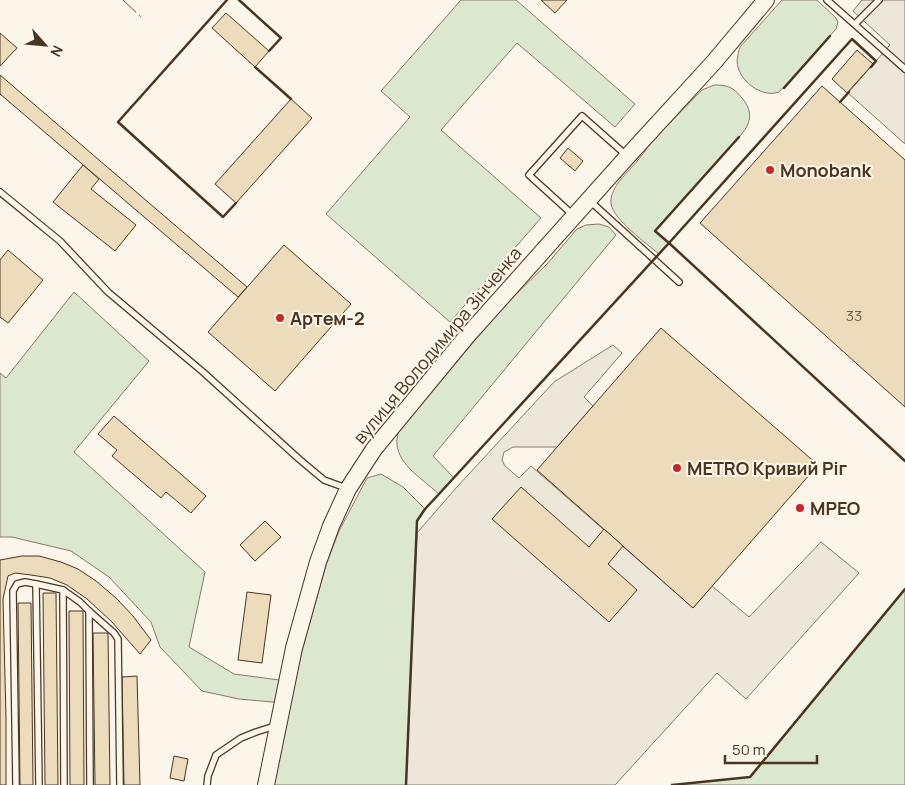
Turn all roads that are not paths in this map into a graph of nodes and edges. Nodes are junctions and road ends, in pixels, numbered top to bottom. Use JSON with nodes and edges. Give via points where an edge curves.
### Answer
{"nodes":[{"id":1,"x":766,"y":0,"type":"edge"},
{"id":2,"x":827,"y":0,"type":"edge"},
{"id":3,"x":879,"y":0,"type":"edge"},
{"id":4,"x":855,"y":24,"type":"junction"},
{"id":5,"x":905,"y":69,"type":"edge"},
{"id":6,"x":627,"y":157,"type":"junction"},
{"id":7,"x":0,"y":192,"type":"edge"},
{"id":8,"x":589,"y":200,"type":"junction"},
{"id":9,"x":574,"y":216,"type":"junction"},
{"id":10,"x":679,"y":282,"type":"dead end"},
{"id":11,"x":348,"y":489,"type":"junction"},
{"id":12,"x":36,"y":584,"type":"junction"},
{"id":13,"x":63,"y":590,"type":"junction"},
{"id":14,"x":89,"y":611,"type":"junction"},
{"id":15,"x":278,"y":725,"type":"junction"},
{"id":16,"x":16,"y":785,"type":"edge"},
{"id":17,"x":39,"y":785,"type":"edge"},
{"id":18,"x":64,"y":785,"type":"edge"},
{"id":19,"x":90,"y":785,"type":"edge"},
{"id":20,"x":120,"y":785,"type":"edge"},
{"id":21,"x":207,"y":785,"type":"edge"},
{"id":22,"x":266,"y":785,"type":"edge"}],
"edges":[{"from":1,"to":6,"type":"main road","name":"вулиця Володимира Зінченка"},
{"from":2,"to":4,"type":"lane"},
{"from":3,"to":4,"type":"lane"},
{"from":4,"to":5,"type":"lane"},
{"from":6,"to":8,"type":"main road","name":"вулиця Володимира Зінченка"},
{"from":6,"to":9,"type":"lane","via":[[582,116],[535,168],[529,175]]},
{"from":7,"to":11,"type":"lane","via":[[60,242],[108,292],[299,459],[324,480]]},
{"from":8,"to":9,"type":"main road","name":"вулиця Володимира Зінченка"},
{"from":8,"to":10,"type":"lane"},
{"from":9,"to":11,"type":"main road","name":"вулиця Володимира Зінченка","via":[[467,336],[374,449]]},
{"from":11,"to":15,"type":"main road","name":"вулиця Володимира Зінченка","via":[[318,562],[294,648]]},
{"from":12,"to":13,"type":"lane"},
{"from":12,"to":16,"type":"lane","via":[[17,584],[13,591]]},
{"from":12,"to":17,"type":"lane"},
{"from":13,"to":14,"type":"lane"},
{"from":13,"to":18,"type":"lane"},
{"from":14,"to":19,"type":"lane"},
{"from":14,"to":20,"type":"lane","via":[[118,639]]},
{"from":15,"to":21,"type":"lane","via":[[241,738],[216,755]]},
{"from":15,"to":22,"type":"main road","name":"вулиця Володимира Зінченка"}]}
